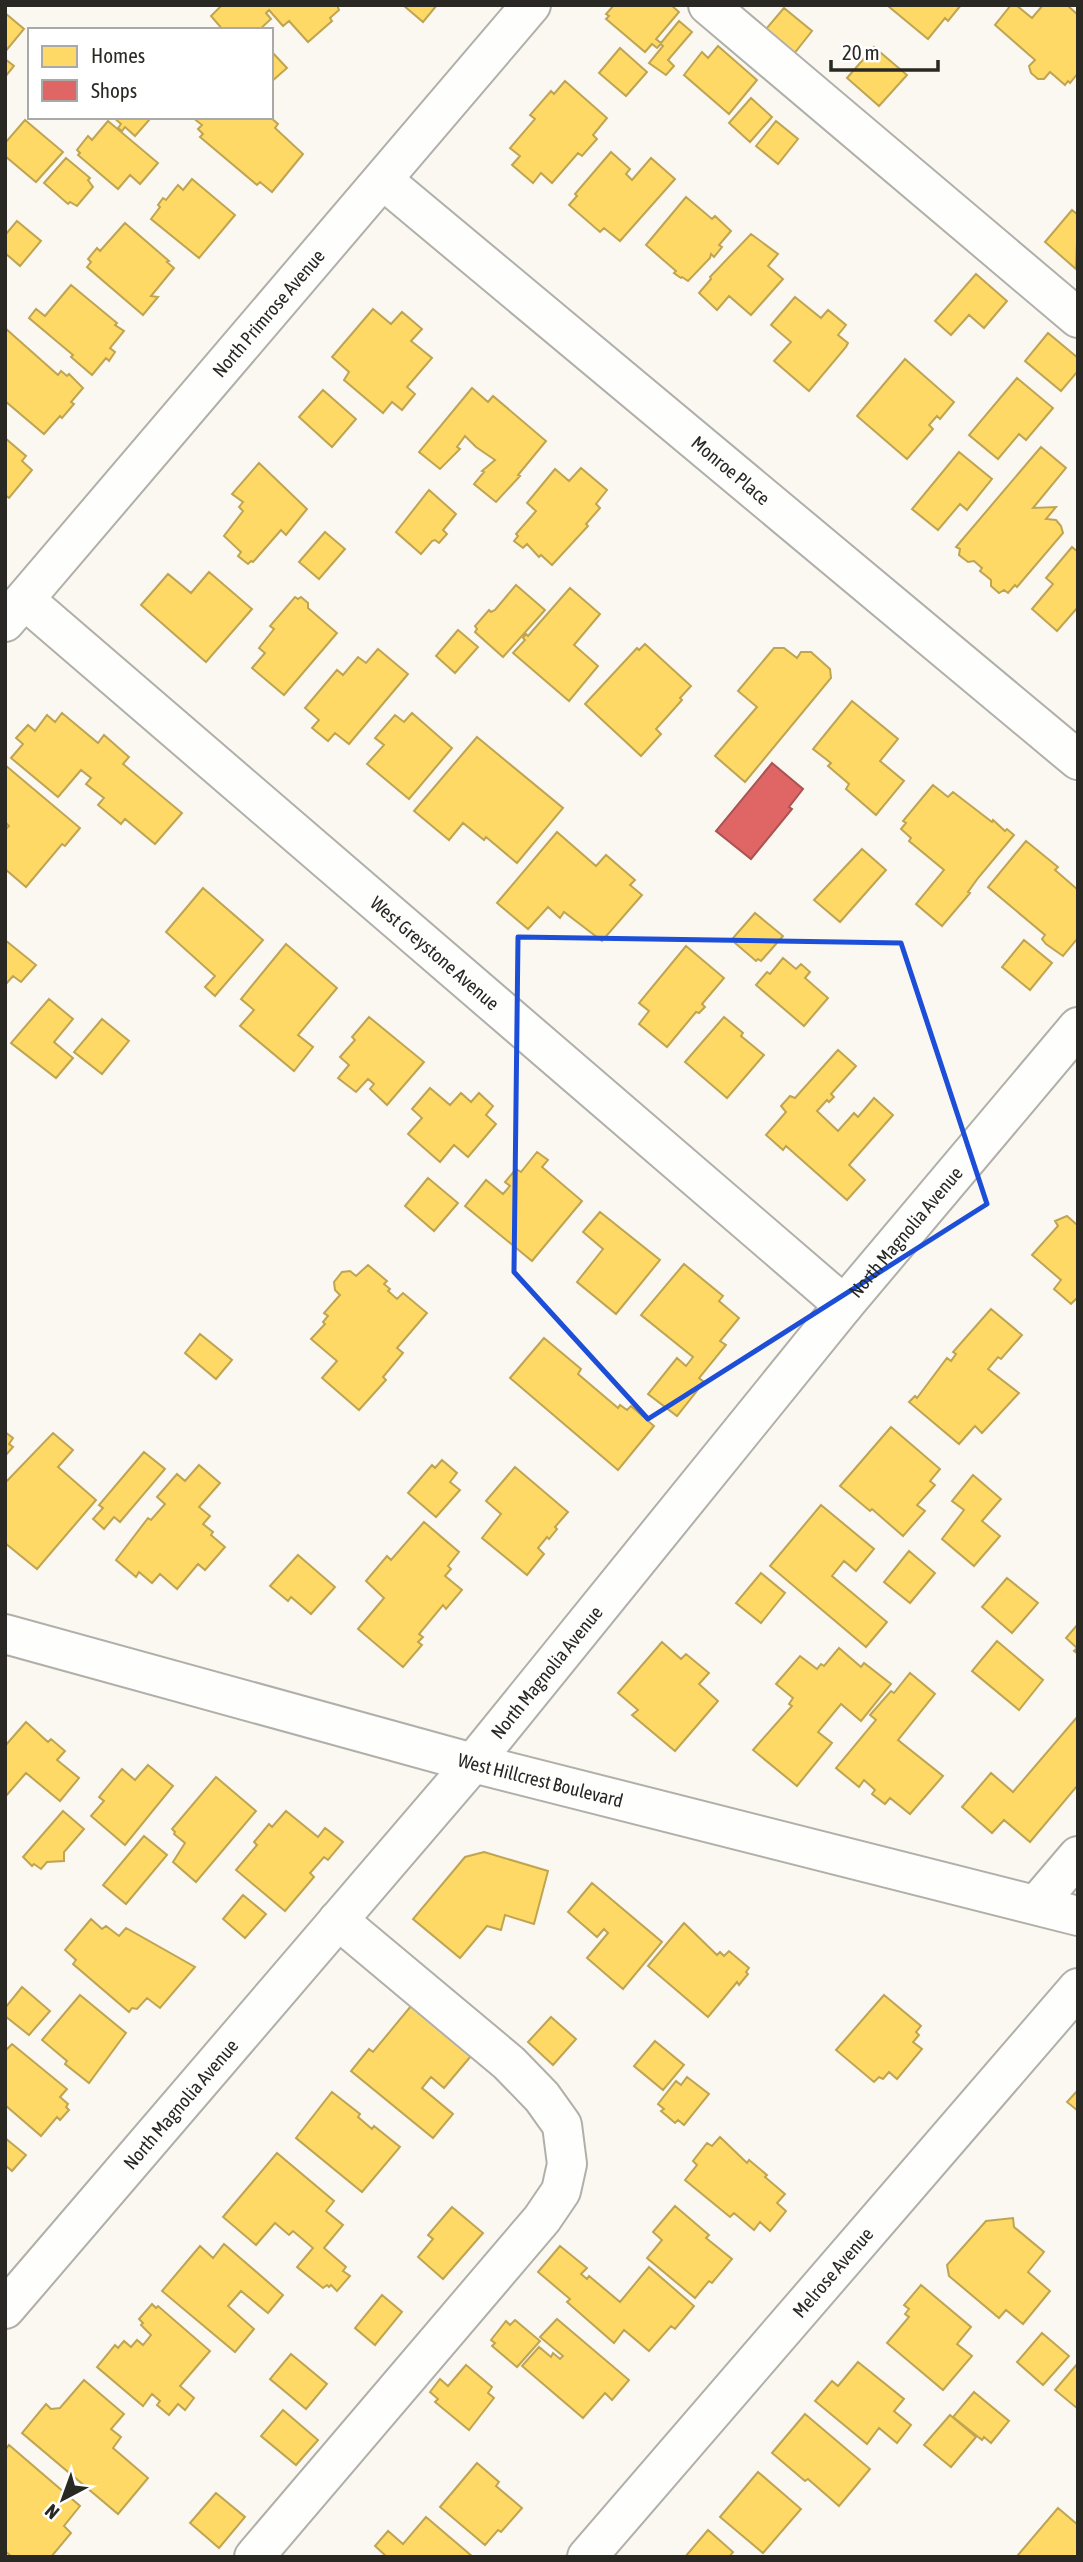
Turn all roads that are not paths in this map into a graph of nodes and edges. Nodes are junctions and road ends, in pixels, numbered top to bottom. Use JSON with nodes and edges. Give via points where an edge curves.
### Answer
{"nodes":[{"id":1,"x":531,"y":5,"type":"edge"},
{"id":2,"x":708,"y":5,"type":"edge"},
{"id":3,"x":383,"y":180,"type":"junction"},
{"id":4,"x":1078,"y":318,"type":"edge"},
{"id":5,"x":15,"y":611,"type":"edge"},
{"id":6,"x":1078,"y":761,"type":"edge"},
{"id":7,"x":1078,"y":1027,"type":"edge"},
{"id":8,"x":844,"y":1304,"type":"junction"},
{"id":9,"x":5,"y":1634,"type":"edge"},
{"id":10,"x":473,"y":1763,"type":"junction"},
{"id":11,"x":1078,"y":1856,"type":"edge"},
{"id":12,"x":1037,"y":1904,"type":"junction"},
{"id":13,"x":1078,"y":1916,"type":"edge"},
{"id":14,"x":338,"y":1920,"type":"junction"},
{"id":15,"x":1078,"y":1988,"type":"edge"},
{"id":16,"x":5,"y":2309,"type":"edge"},
{"id":17,"x":254,"y":2557,"type":"edge"},
{"id":18,"x":587,"y":2557,"type":"edge"}],
"edges":[{"from":1,"to":3,"type":"street","name":"North Primrose Avenue"},
{"from":2,"to":4,"type":"street"},
{"from":3,"to":5,"type":"street","name":"North Primrose Avenue"},
{"from":3,"to":6,"type":"street","name":"Monroe Place"},
{"from":5,"to":8,"type":"street","name":"West Greystone Avenue"},
{"from":7,"to":8,"type":"street","name":"North Magnolia Avenue"},
{"from":8,"to":10,"type":"street","name":"North Magnolia Avenue"},
{"from":9,"to":10,"type":"street","name":"West Hillcrest Boulevard"},
{"from":10,"to":12,"type":"street","name":"West Hillcrest Boulevard"},
{"from":10,"to":14,"type":"street","name":"North Magnolia Avenue"},
{"from":11,"to":12,"type":"street"},
{"from":12,"to":13,"type":"street","name":"West Hillcrest Boulevard"},
{"from":14,"to":16,"type":"street","name":"North Magnolia Avenue"},
{"from":14,"to":17,"type":"street","via":[[509,2063],[542,2097],[562,2125],[567,2164],[561,2191],[542,2219]]},
{"from":15,"to":18,"type":"street","name":"Melrose Avenue"}]}
